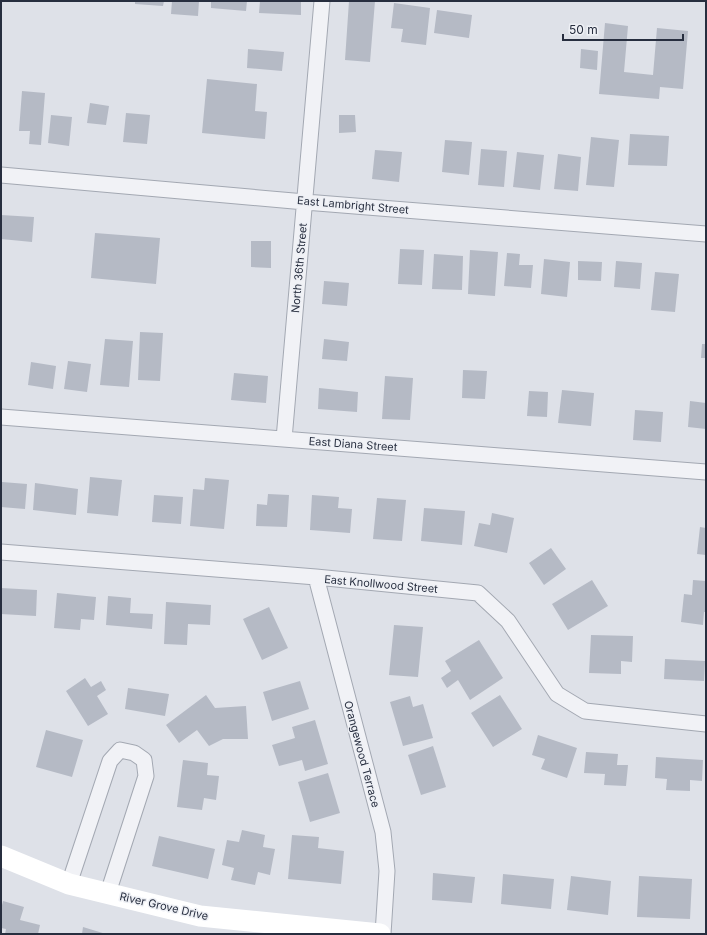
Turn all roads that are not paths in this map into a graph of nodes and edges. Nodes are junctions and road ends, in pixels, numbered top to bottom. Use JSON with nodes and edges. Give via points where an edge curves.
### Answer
{"nodes":[{"id":1,"x":322,"y":1,"type":"edge"},
{"id":2,"x":1,"y":175,"type":"edge"},
{"id":3,"x":305,"y":202,"type":"junction"},
{"id":4,"x":706,"y":234,"type":"edge"},
{"id":5,"x":1,"y":417,"type":"edge"},
{"id":6,"x":284,"y":439,"type":"junction"},
{"id":7,"x":706,"y":472,"type":"edge"},
{"id":8,"x":1,"y":552,"type":"edge"},
{"id":9,"x":316,"y":577,"type":"junction"},
{"id":10,"x":706,"y":724,"type":"edge"},
{"id":11,"x":1,"y":856,"type":"edge"},
{"id":12,"x":69,"y":884,"type":"junction"},
{"id":13,"x":108,"y":893,"type":"junction"},
{"id":14,"x":380,"y":934,"type":"edge"},
{"id":15,"x":383,"y":934,"type":"edge"}],
"edges":[{"from":1,"to":3,"type":"street","name":"North 36th Street"},
{"from":2,"to":3,"type":"street","name":"East Lambright Street"},
{"from":3,"to":4,"type":"street","name":"East Lambright Street"},
{"from":3,"to":6,"type":"street","name":"North 36th Street"},
{"from":5,"to":6,"type":"street","name":"East Diana Street"},
{"from":6,"to":7,"type":"street","name":"East Diana Street"},
{"from":8,"to":9,"type":"street","name":"East Knollwood Street"},
{"from":9,"to":10,"type":"street","name":"East Knollwood Street","via":[[478,593],[508,621],[557,694],[585,711]]},
{"from":9,"to":15,"type":"street","name":"Orangewood Terrace","via":[[383,832],[387,871]]},
{"from":11,"to":12,"type":"street","name":"River Grove Drive"},
{"from":12,"to":13,"type":"street","name":"River Grove Drive"},
{"from":12,"to":13,"type":"street","via":[[110,761],[120,750],[134,753],[144,760],[146,776]]},
{"from":13,"to":14,"type":"street","name":"River Grove Drive","via":[[200,916]]}]}
